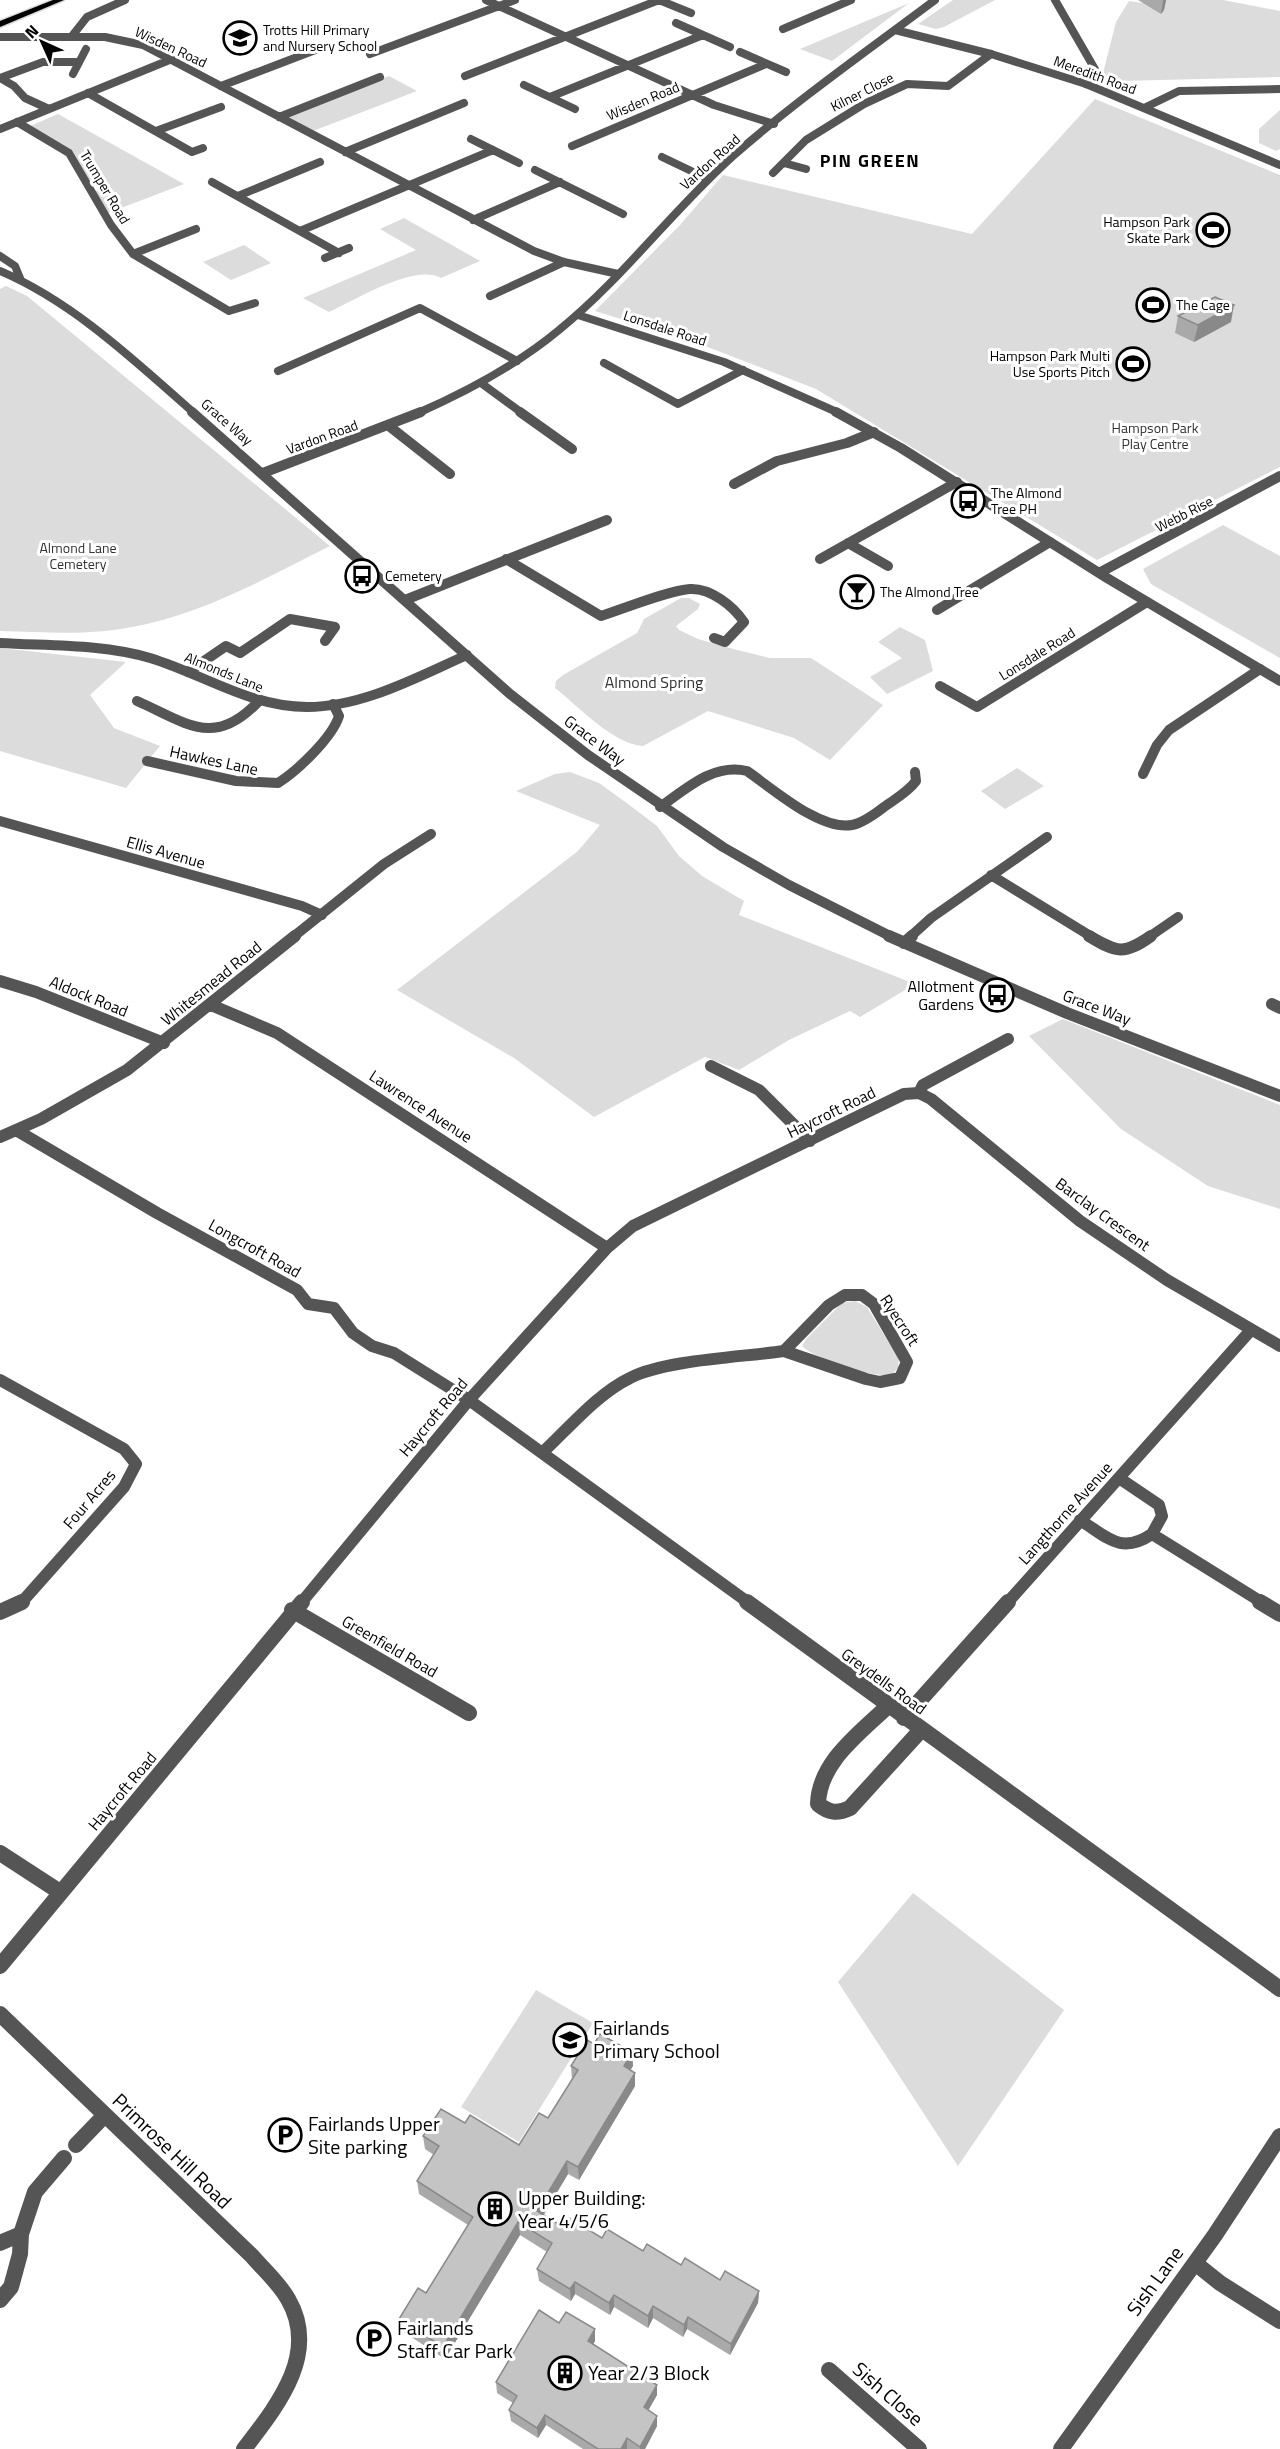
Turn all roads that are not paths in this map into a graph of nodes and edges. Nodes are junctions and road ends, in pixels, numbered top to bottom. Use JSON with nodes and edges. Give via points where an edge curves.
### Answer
{"nodes":[{"id":1,"x":40,"y":0,"type":"edge"},
{"id":2,"x":60,"y":0,"type":"edge"},
{"id":3,"x":125,"y":0,"type":"edge"},
{"id":4,"x":486,"y":0,"type":"edge"},
{"id":5,"x":515,"y":0,"type":"edge"},
{"id":6,"x":659,"y":0,"type":"edge"},
{"id":7,"x":851,"y":0,"type":"edge"},
{"id":8,"x":935,"y":0,"type":"edge"},
{"id":9,"x":1055,"y":0,"type":"edge"},
{"id":10,"x":499,"y":6,"type":"junction"},
{"id":11,"x":691,"y":13,"type":"dead end"},
{"id":12,"x":810,"y":18,"type":"junction"},
{"id":13,"x":819,"y":21,"type":"dead end"},
{"id":14,"x":1,"y":22,"type":"edge"},
{"id":15,"x":676,"y":23,"type":"dead end"},
{"id":16,"x":783,"y":29,"type":"dead end"},
{"id":17,"x":895,"y":30,"type":"junction"},
{"id":18,"x":702,"y":35,"type":"junction"},
{"id":19,"x":1,"y":36,"type":"edge"},
{"id":20,"x":72,"y":36,"type":"junction"},
{"id":21,"x":566,"y":37,"type":"junction"},
{"id":22,"x":390,"y":39,"type":"dead end"},
{"id":23,"x":400,"y":43,"type":"junction"},
{"id":24,"x":730,"y":47,"type":"dead end"},
{"id":25,"x":86,"y":49,"type":"dead end"},
{"id":26,"x":318,"y":49,"type":"dead end"},
{"id":27,"x":740,"y":52,"type":"dead end"},
{"id":28,"x":370,"y":54,"type":"dead end"},
{"id":29,"x":991,"y":54,"type":"junction"},
{"id":30,"x":172,"y":59,"type":"junction"},
{"id":31,"x":79,"y":62,"type":"junction"},
{"id":32,"x":478,"y":63,"type":"dead end"},
{"id":33,"x":766,"y":64,"type":"junction"},
{"id":34,"x":628,"y":65,"type":"junction"},
{"id":35,"x":488,"y":67,"type":"junction"},
{"id":36,"x":786,"y":72,"type":"dead end"},
{"id":37,"x":73,"y":74,"type":"dead end"},
{"id":38,"x":465,"y":76,"type":"dead end"},
{"id":39,"x":380,"y":77,"type":"dead end"},
{"id":40,"x":0,"y":78,"type":"edge"},
{"id":41,"x":1086,"y":84,"type":"junction"},
{"id":42,"x":524,"y":85,"type":"dead end"},
{"id":43,"x":221,"y":86,"type":"junction"},
{"id":44,"x":1280,"y":89,"type":"edge"},
{"id":45,"x":88,"y":93,"type":"junction"},
{"id":46,"x":692,"y":95,"type":"junction"},
{"id":47,"x":550,"y":97,"type":"junction"},
{"id":48,"x":209,"y":101,"type":"dead end"},
{"id":49,"x":464,"y":103,"type":"dead end"},
{"id":50,"x":221,"y":107,"type":"junction"},
{"id":51,"x":1146,"y":107,"type":"junction"},
{"id":52,"x":49,"y":109,"type":"junction"},
{"id":53,"x":575,"y":109,"type":"dead end"},
{"id":54,"x":431,"y":110,"type":"dead end"},
{"id":55,"x":230,"y":111,"type":"dead end"},
{"id":56,"x":439,"y":114,"type":"junction"},
{"id":57,"x":279,"y":117,"type":"junction"},
{"id":58,"x":17,"y":122,"type":"junction"},
{"id":59,"x":774,"y":124,"type":"junction"},
{"id":60,"x":0,"y":129,"type":"edge"},
{"id":61,"x":156,"y":131,"type":"junction"},
{"id":62,"x":471,"y":139,"type":"dead end"},
{"id":63,"x":572,"y":146,"type":"dead end"},
{"id":64,"x":203,"y":148,"type":"dead end"},
{"id":65,"x":493,"y":150,"type":"junction"},
{"id":66,"x":345,"y":152,"type":"junction"},
{"id":67,"x":662,"y":157,"type":"dead end"},
{"id":68,"x":320,"y":162,"type":"dead end"},
{"id":69,"x":519,"y":163,"type":"dead end"},
{"id":70,"x":784,"y":163,"type":"junction"},
{"id":71,"x":1280,"y":165,"type":"edge"},
{"id":72,"x":806,"y":169,"type":"dead end"},
{"id":73,"x":535,"y":170,"type":"dead end"},
{"id":74,"x":773,"y":173,"type":"dead end"},
{"id":75,"x":708,"y":179,"type":"junction"},
{"id":76,"x":212,"y":182,"type":"dead end"},
{"id":77,"x":560,"y":183,"type":"junction"},
{"id":78,"x":408,"y":186,"type":"junction"},
{"id":79,"x":238,"y":196,"type":"junction"},
{"id":80,"x":623,"y":214,"type":"dead end"},
{"id":81,"x":473,"y":220,"type":"junction"},
{"id":82,"x":196,"y":229,"type":"dead end"},
{"id":83,"x":300,"y":231,"type":"junction"},
{"id":84,"x":350,"y":248,"type":"dead end"},
{"id":85,"x":339,"y":253,"type":"junction"},
{"id":86,"x":133,"y":254,"type":"junction"},
{"id":87,"x":0,"y":256,"type":"edge"},
{"id":88,"x":325,"y":258,"type":"dead end"},
{"id":89,"x":564,"y":262,"type":"junction"},
{"id":90,"x":0,"y":271,"type":"edge"},
{"id":91,"x":618,"y":274,"type":"junction"},
{"id":92,"x":20,"y":278,"type":"junction"},
{"id":93,"x":490,"y":296,"type":"dead end"},
{"id":94,"x":255,"y":303,"type":"dead end"},
{"id":95,"x":578,"y":315,"type":"junction"},
{"id":96,"x":517,"y":361,"type":"junction"},
{"id":97,"x":604,"y":363,"type":"dead end"},
{"id":98,"x":743,"y":370,"type":"junction"},
{"id":99,"x":278,"y":371,"type":"dead end"},
{"id":100,"x":481,"y":383,"type":"junction"},
{"id":101,"x":389,"y":426,"type":"junction"},
{"id":102,"x":874,"y":432,"type":"junction"},
{"id":103,"x":572,"y":449,"type":"dead end"},
{"id":104,"x":263,"y":473,"type":"junction"},
{"id":105,"x":450,"y":474,"type":"dead end"},
{"id":106,"x":1280,"y":476,"type":"edge"},
{"id":107,"x":957,"y":482,"type":"junction"},
{"id":108,"x":734,"y":484,"type":"dead end"},
{"id":109,"x":607,"y":520,"type":"dead end"},
{"id":110,"x":1050,"y":542,"type":"junction"},
{"id":111,"x":848,"y":543,"type":"junction"},
{"id":112,"x":820,"y":559,"type":"dead end"},
{"id":113,"x":506,"y":560,"type":"junction"},
{"id":114,"x":888,"y":566,"type":"dead end"},
{"id":115,"x":1099,"y":573,"type":"junction"},
{"id":116,"x":405,"y":600,"type":"junction"},
{"id":117,"x":1147,"y":602,"type":"junction"},
{"id":118,"x":938,"y":610,"type":"dead end"},
{"id":119,"x":714,"y":638,"type":"dead end"},
{"id":120,"x":325,"y":641,"type":"dead end"},
{"id":121,"x":725,"y":642,"type":"junction"},
{"id":122,"x":0,"y":643,"type":"edge"},
{"id":123,"x":738,"y":647,"type":"dead end"},
{"id":124,"x":467,"y":655,"type":"junction"},
{"id":125,"x":1260,"y":669,"type":"junction"},
{"id":126,"x":188,"y":672,"type":"junction"},
{"id":127,"x":1280,"y":681,"type":"edge"},
{"id":128,"x":940,"y":687,"type":"dead end"},
{"id":129,"x":137,"y":701,"type":"dead end"},
{"id":130,"x":259,"y":701,"type":"junction"},
{"id":131,"x":333,"y":704,"type":"junction"},
{"id":132,"x":147,"y":761,"type":"dead end"},
{"id":133,"x":915,"y":772,"type":"dead end"},
{"id":134,"x":1143,"y":774,"type":"dead end"},
{"id":135,"x":660,"y":807,"type":"junction"},
{"id":136,"x":0,"y":821,"type":"edge"},
{"id":137,"x":431,"y":834,"type":"dead end"},
{"id":138,"x":1047,"y":837,"type":"dead end"},
{"id":139,"x":991,"y":875,"type":"junction"},
{"id":140,"x":322,"y":915,"type":"junction"},
{"id":141,"x":1178,"y":917,"type":"dead end"},
{"id":142,"x":904,"y":943,"type":"junction"},
{"id":143,"x":0,"y":981,"type":"edge"},
{"id":144,"x":211,"y":1005,"type":"junction"},
{"id":145,"x":1008,"y":1039,"type":"dead end"},
{"id":146,"x":164,"y":1043,"type":"junction"},
{"id":147,"x":711,"y":1066,"type":"dead end"},
{"id":148,"x":919,"y":1093,"type":"junction"},
{"id":149,"x":1280,"y":1096,"type":"edge"},
{"id":150,"x":15,"y":1130,"type":"junction"},
{"id":151,"x":0,"y":1137,"type":"edge"},
{"id":152,"x":810,"y":1141,"type":"junction"},
{"id":153,"x":607,"y":1248,"type":"junction"},
{"id":154,"x":1251,"y":1330,"type":"junction"},
{"id":155,"x":1280,"y":1346,"type":"edge"},
{"id":156,"x":784,"y":1351,"type":"junction"},
{"id":157,"x":0,"y":1380,"type":"edge"},
{"id":158,"x":469,"y":1400,"type":"junction"},
{"id":159,"x":542,"y":1453,"type":"junction"},
{"id":160,"x":1119,"y":1478,"type":"junction"},
{"id":161,"x":1080,"y":1520,"type":"junction"},
{"id":162,"x":1152,"y":1534,"type":"junction"},
{"id":163,"x":292,"y":1610,"type":"junction"},
{"id":164,"x":0,"y":1612,"type":"edge"},
{"id":165,"x":1280,"y":1614,"type":"edge"},
{"id":166,"x":888,"y":1706,"type":"junction"},
{"id":167,"x":469,"y":1713,"type":"dead end"},
{"id":168,"x":904,"y":1718,"type":"junction"},
{"id":169,"x":921,"y":1730,"type":"junction"},
{"id":170,"x":0,"y":1853,"type":"edge"},
{"id":171,"x":60,"y":1892,"type":"junction"},
{"id":172,"x":0,"y":1965,"type":"edge"},
{"id":173,"x":1280,"y":1989,"type":"edge"},
{"id":174,"x":0,"y":2014,"type":"edge"},
{"id":175,"x":104,"y":2116,"type":"junction"},
{"id":176,"x":1280,"y":2136,"type":"edge"},
{"id":177,"x":76,"y":2145,"type":"dead end"},
{"id":178,"x":64,"y":2158,"type":"dead end"},
{"id":179,"x":21,"y":2234,"type":"junction"},
{"id":180,"x":0,"y":2243,"type":"edge"},
{"id":181,"x":1195,"y":2263,"type":"junction"},
{"id":182,"x":0,"y":2300,"type":"edge"},
{"id":183,"x":1280,"y":2321,"type":"edge"},
{"id":184,"x":829,"y":2370,"type":"dead end"},
{"id":185,"x":244,"y":2449,"type":"edge"},
{"id":186,"x":919,"y":2449,"type":"edge"},
{"id":187,"x":1061,"y":2449,"type":"edge"}],
"edges":[{"from":1,"to":14,"type":"main road"},
{"from":2,"to":14,"type":"main road"},
{"from":3,"to":20,"type":"street","via":[[85,18]]},
{"from":4,"to":10,"type":"street","name":"Wisden Road"},
{"from":5,"to":10,"type":"street"},
{"from":6,"to":11,"type":"street"},
{"from":6,"to":21,"type":"street"},
{"from":7,"to":12,"type":"street"},
{"from":8,"to":17,"type":"street","name":"Vardon Road"},
{"from":9,"to":41,"type":"street","via":[[1096,71],[1095,78]]},
{"from":10,"to":21,"type":"street","name":"Wisden Road"},
{"from":10,"to":23,"type":"street"},
{"from":12,"to":13,"type":"street"},
{"from":12,"to":16,"type":"street"},
{"from":15,"to":18,"type":"street"},
{"from":17,"to":29,"type":"street","name":"Meredith Road"},
{"from":17,"to":59,"type":"street","name":"Vardon Road"},
{"from":18,"to":24,"type":"street"},
{"from":18,"to":34,"type":"street"},
{"from":19,"to":20,"type":"street","name":"Wisden Road"},
{"from":20,"to":30,"type":"street","name":"Wisden Road","via":[[130,41]]},
{"from":21,"to":34,"type":"street","name":"Wisden Road"},
{"from":21,"to":35,"type":"street"},
{"from":22,"to":23,"type":"street"},
{"from":23,"to":28,"type":"street"},
{"from":25,"to":31,"type":"street"},
{"from":26,"to":43,"type":"street","name":"Wisden Road"},
{"from":27,"to":33,"type":"street"},
{"from":29,"to":41,"type":"street","name":"Meredith Road"},
{"from":29,"to":70,"type":"street","name":"Kilner Close","via":[[948,86],[907,84],[864,104],[806,140]]},
{"from":30,"to":43,"type":"street","name":"Wisden Road"},
{"from":30,"to":45,"type":"street"},
{"from":31,"to":37,"type":"street"},
{"from":31,"to":40,"type":"street","via":[[42,62]]},
{"from":32,"to":35,"type":"street"},
{"from":33,"to":36,"type":"street"},
{"from":33,"to":46,"type":"street","name":"Wisden Road"},
{"from":34,"to":46,"type":"street","name":"Wisden Road"},
{"from":34,"to":47,"type":"street"},
{"from":35,"to":38,"type":"street"},
{"from":39,"to":57,"type":"street"},
{"from":40,"to":52,"type":"street","via":[[25,98]]},
{"from":41,"to":51,"type":"street","name":"Meredith Road"},
{"from":42,"to":47,"type":"street"},
{"from":43,"to":57,"type":"street","name":"Wisden Road"},
{"from":44,"to":51,"type":"street","via":[[1179,91]]},
{"from":45,"to":52,"type":"street"},
{"from":45,"to":61,"type":"street"},
{"from":46,"to":59,"type":"street","name":"Wisden Road"},
{"from":46,"to":63,"type":"street","name":"Wisden Road"},
{"from":47,"to":53,"type":"street"},
{"from":48,"to":50,"type":"street"},
{"from":49,"to":56,"type":"street"},
{"from":50,"to":55,"type":"street"},
{"from":50,"to":61,"type":"street"},
{"from":51,"to":71,"type":"street","name":"Meredith Road"},
{"from":52,"to":58,"type":"street"},
{"from":54,"to":56,"type":"street"},
{"from":56,"to":66,"type":"street"},
{"from":57,"to":66,"type":"street","name":"Wisden Road"},
{"from":58,"to":60,"type":"street"},
{"from":58,"to":86,"type":"street","name":"Trumper Road","via":[[69,153],[111,225]]},
{"from":59,"to":75,"type":"street","name":"Vardon Road"},
{"from":61,"to":64,"type":"street","via":[[192,152]]},
{"from":62,"to":65,"type":"street"},
{"from":65,"to":69,"type":"street"},
{"from":65,"to":78,"type":"street"},
{"from":66,"to":78,"type":"street","name":"Wisden Road"},
{"from":67,"to":75,"type":"street"},
{"from":68,"to":79,"type":"street"},
{"from":70,"to":72,"type":"street"},
{"from":70,"to":74,"type":"street","name":"Kilner Close"},
{"from":73,"to":77,"type":"street"},
{"from":75,"to":91,"type":"street","name":"Vardon Road"},
{"from":76,"to":79,"type":"street"},
{"from":77,"to":80,"type":"street"},
{"from":77,"to":81,"type":"street"},
{"from":78,"to":81,"type":"street","name":"Wisden Road"},
{"from":78,"to":83,"type":"street"},
{"from":79,"to":83,"type":"street"},
{"from":81,"to":89,"type":"street","name":"Wisden Road"},
{"from":82,"to":86,"type":"street"},
{"from":83,"to":85,"type":"street"},
{"from":84,"to":85,"type":"street"},
{"from":85,"to":88,"type":"street"},
{"from":86,"to":94,"type":"street","name":"Trumper Road","via":[[229,311]]},
{"from":87,"to":92,"type":"street","name":"Grace Way","via":[[15,266]]},
{"from":89,"to":91,"type":"street","name":"Wisden Road"},
{"from":89,"to":93,"type":"street"},
{"from":90,"to":92,"type":"street","name":"Grace Way"},
{"from":91,"to":95,"type":"street","name":"Vardon Road"},
{"from":92,"to":104,"type":"street","name":"Grace Way","via":[[102,337]]},
{"from":95,"to":96,"type":"street","name":"Vardon Road"},
{"from":95,"to":98,"type":"street","name":"Lonsdale Road"},
{"from":96,"to":99,"type":"street","via":[[420,308]]},
{"from":96,"to":100,"type":"street","name":"Vardon Road"},
{"from":97,"to":98,"type":"street","via":[[678,404]]},
{"from":98,"to":102,"type":"street","name":"Lonsdale Road"},
{"from":100,"to":101,"type":"street","name":"Vardon Road"},
{"from":100,"to":103,"type":"street"},
{"from":101,"to":104,"type":"street","name":"Vardon Road"},
{"from":101,"to":105,"type":"street"},
{"from":102,"to":107,"type":"street","name":"Lonsdale Road"},
{"from":102,"to":108,"type":"street","via":[[777,461]]},
{"from":104,"to":116,"type":"street","name":"Grace Way"},
{"from":106,"to":115,"type":"street","name":"Webb Rise"},
{"from":107,"to":110,"type":"street","name":"Lonsdale Road"},
{"from":107,"to":111,"type":"street"},
{"from":109,"to":113,"type":"street"},
{"from":110,"to":115,"type":"street","name":"Lonsdale Road"},
{"from":110,"to":118,"type":"street"},
{"from":111,"to":112,"type":"street"},
{"from":111,"to":114,"type":"street"},
{"from":113,"to":116,"type":"street"},
{"from":113,"to":121,"type":"street","via":[[601,616],[700,588],[739,613],[744,622]]},
{"from":115,"to":117,"type":"street","name":"Lonsdale Road"},
{"from":116,"to":124,"type":"street","name":"Grace Way"},
{"from":117,"to":125,"type":"street","name":"Lonsdale Road"},
{"from":117,"to":128,"type":"street","name":"Lonsdale Road","via":[[977,706]]},
{"from":119,"to":121,"type":"street"},
{"from":120,"to":126,"type":"street","via":[[335,627],[290,619],[240,653],[226,646]]},
{"from":121,"to":123,"type":"street"},
{"from":122,"to":126,"type":"street","name":"Almonds Lane","via":[[102,649]]},
{"from":124,"to":131,"type":"street","name":"Almonds Lane","via":[[369,696]]},
{"from":124,"to":135,"type":"street","name":"Grace Way","via":[[557,733]]},
{"from":125,"to":127,"type":"street","name":"Lonsdale Road"},
{"from":125,"to":134,"type":"street","via":[[1169,730]]},
{"from":126,"to":130,"type":"street","name":"Almonds Lane"},
{"from":129,"to":130,"type":"street","via":[[207,729],[235,725]]},
{"from":130,"to":131,"type":"street","name":"Almonds Lane","via":[[290,706]]},
{"from":131,"to":132,"type":"street","name":"Hawkes Lane","via":[[339,716],[336,725],[287,777],[274,785]]},
{"from":133,"to":135,"type":"street","via":[[916,781],[911,788],[857,823],[844,827],[826,822],[747,771],[736,768],[718,771]]},
{"from":135,"to":142,"type":"street","name":"Grace Way","via":[[770,874]]},
{"from":136,"to":140,"type":"street","name":"Ellis Avenue","via":[[302,906]]},
{"from":137,"to":140,"type":"street","name":"Whitesmead Road","via":[[384,864]]},
{"from":138,"to":139,"type":"street"},
{"from":139,"to":141,"type":"street","via":[[1111,949],[1135,947]]},
{"from":139,"to":142,"type":"street","via":[[931,918]]},
{"from":140,"to":144,"type":"street","name":"Whitesmead Road"},
{"from":142,"to":149,"type":"street","name":"Grace Way","via":[[1035,1000]]},
{"from":143,"to":146,"type":"street","name":"Aldock Road"},
{"from":144,"to":146,"type":"street","name":"Whitesmead Road"},
{"from":144,"to":153,"type":"street","name":"Lawrence Avenue","via":[[277,1033]]},
{"from":145,"to":148,"type":"street","name":"Haycroft Road","via":[[923,1085]]},
{"from":146,"to":150,"type":"street","name":"Whitesmead Road","via":[[112,1079]]},
{"from":147,"to":152,"type":"street","via":[[759,1090]]},
{"from":148,"to":152,"type":"street","name":"Haycroft Road","via":[[904,1094]]},
{"from":148,"to":154,"type":"street","name":"Barclay Crescent","via":[[1080,1221]]},
{"from":150,"to":151,"type":"street","name":"Whitesmead Road"},
{"from":150,"to":158,"type":"street","name":"Longcroft Road","via":[[297,1290],[308,1304],[334,1308],[353,1333],[372,1347],[394,1353]]},
{"from":152,"to":153,"type":"street","name":"Haycroft Road","via":[[657,1213],[633,1226]]},
{"from":153,"to":158,"type":"street","name":"Haycroft Road"},
{"from":154,"to":155,"type":"street","name":"Barclay Crescent"},
{"from":154,"to":160,"type":"street","name":"Langthorne Avenue"},
{"from":156,"to":156,"type":"street","name":"Ryecroft","via":[[829,1305],[853,1294],[874,1304],[907,1362],[900,1378],[880,1382]]},
{"from":156,"to":159,"type":"street","name":"Ryecroft","via":[[665,1366],[640,1373],[610,1391]]},
{"from":157,"to":164,"type":"street","name":"Four Acres","via":[[124,1449],[136,1464],[124,1487],[21,1603]]},
{"from":158,"to":159,"type":"street","name":"Greydells Road"},
{"from":158,"to":163,"type":"street","name":"Haycroft Road"},
{"from":159,"to":166,"type":"street","name":"Greydells Road"},
{"from":160,"to":161,"type":"street","name":"Langthorne Avenue"},
{"from":160,"to":162,"type":"street","via":[[1159,1505],[1162,1516]]},
{"from":161,"to":162,"type":"street","via":[[1123,1546],[1135,1546]]},
{"from":161,"to":168,"type":"street","name":"Langthorne Avenue"},
{"from":162,"to":165,"type":"street"},
{"from":163,"to":167,"type":"street","name":"Greenfield Road"},
{"from":163,"to":171,"type":"street","name":"Haycroft Road"},
{"from":166,"to":168,"type":"street","name":"Greydells Road"},
{"from":166,"to":169,"type":"street","via":[[824,1773],[816,1795],[818,1804],[829,1813],[850,1808]]},
{"from":168,"to":169,"type":"street","name":"Greydells Road"},
{"from":169,"to":173,"type":"street","name":"Greydells Road"},
{"from":170,"to":171,"type":"street"},
{"from":171,"to":172,"type":"street","name":"Haycroft Road"},
{"from":174,"to":175,"type":"street","name":"Primrose Hill Road"},
{"from":175,"to":177,"type":"street"},
{"from":175,"to":185,"type":"street","name":"Primrose Hill Road","via":[[252,2256],[296,2314],[299,2354],[289,2386]]},
{"from":176,"to":181,"type":"street","name":"Sish Lane"},
{"from":178,"to":179,"type":"street","via":[[35,2192]]},
{"from":179,"to":180,"type":"street"},
{"from":179,"to":182,"type":"street","via":[[11,2287]]},
{"from":181,"to":183,"type":"street"},
{"from":181,"to":187,"type":"street","name":"Sish Lane"},
{"from":184,"to":186,"type":"street","name":"Sish Close"}]}
